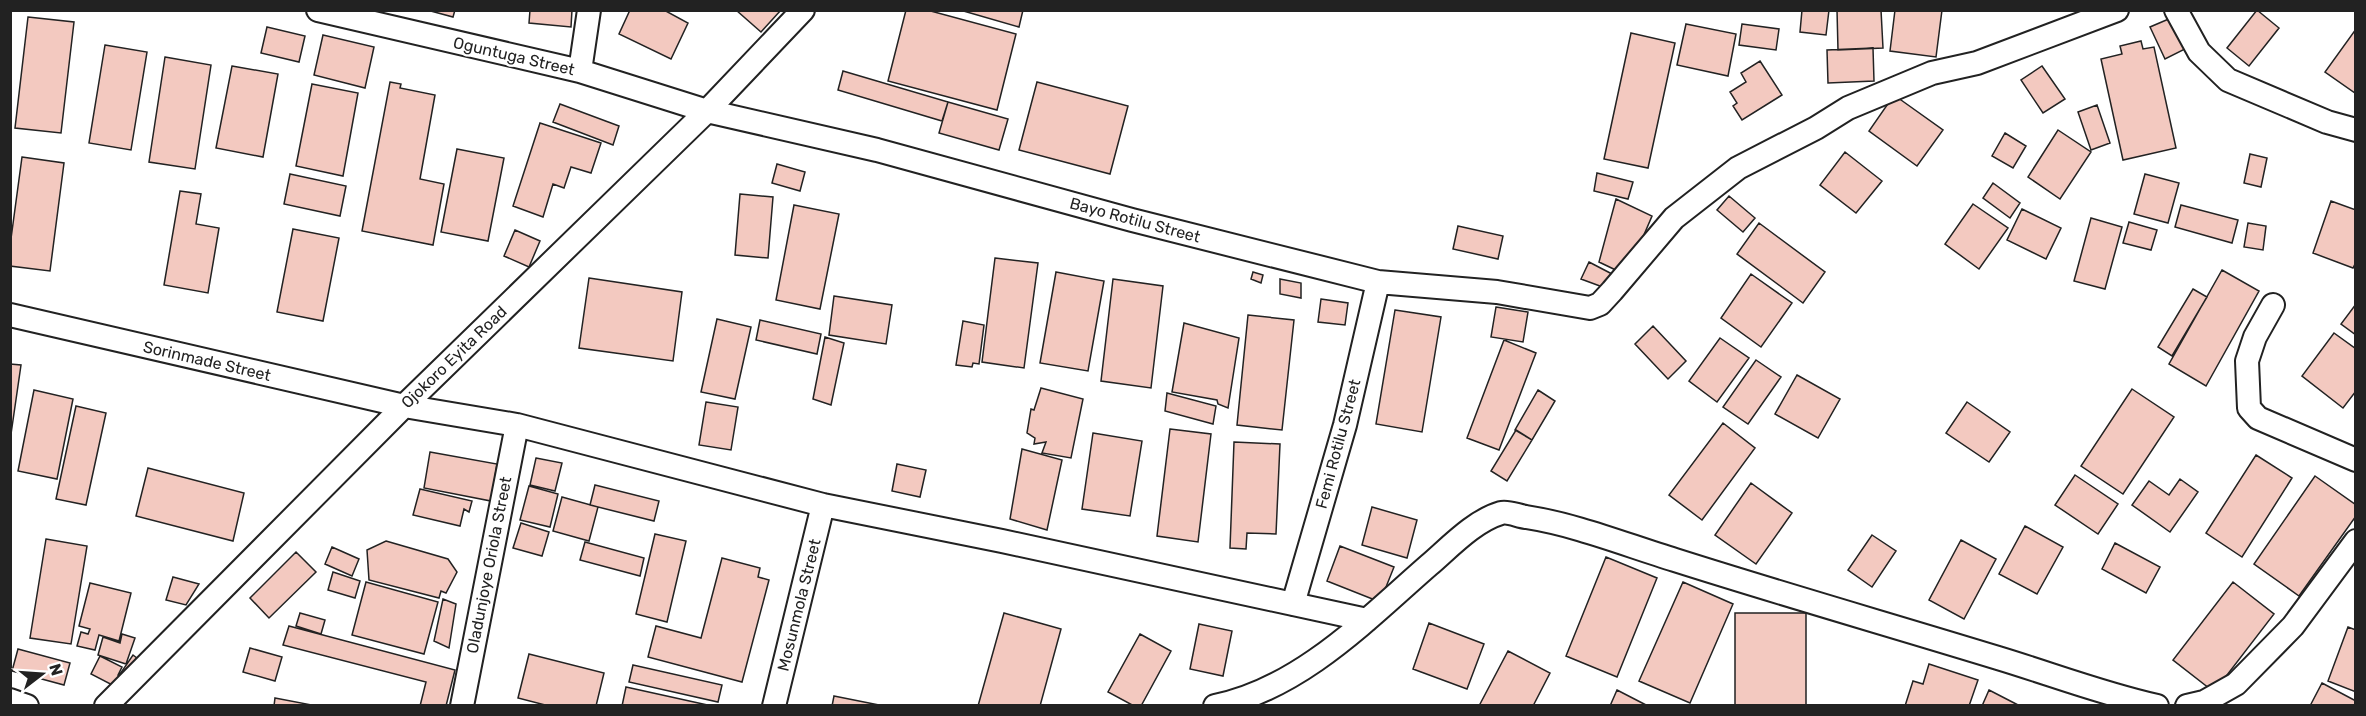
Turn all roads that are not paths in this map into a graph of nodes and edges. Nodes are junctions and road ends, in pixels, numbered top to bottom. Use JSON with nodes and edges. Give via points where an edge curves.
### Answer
{"nodes":[{"id":1,"x":318,"y":10,"type":"edge"},
{"id":2,"x":589,"y":10,"type":"edge"},
{"id":3,"x":803,"y":10,"type":"edge"},
{"id":4,"x":2116,"y":10,"type":"edge"},
{"id":5,"x":2176,"y":10,"type":"edge"},
{"id":6,"x":580,"y":71,"type":"junction"},
{"id":7,"x":707,"y":111,"type":"junction"},
{"id":8,"x":2355,"y":130,"type":"edge"},
{"id":9,"x":1378,"y":282,"type":"junction"},
{"id":10,"x":2273,"y":305,"type":"dead end"},
{"id":11,"x":10,"y":315,"type":"edge"},
{"id":12,"x":404,"y":406,"type":"junction"},
{"id":13,"x":517,"y":425,"type":"junction"},
{"id":14,"x":2355,"y":460,"type":"edge"},
{"id":15,"x":823,"y":505,"type":"junction"},
{"id":16,"x":2355,"y":541,"type":"edge"},
{"id":17,"x":1293,"y":604,"type":"junction"},
{"id":18,"x":1367,"y":620,"type":"junction"},
{"id":19,"x":10,"y":700,"type":"edge"},
{"id":20,"x":1231,"y":704,"type":"edge"},
{"id":21,"x":27,"y":705,"type":"edge"},
{"id":22,"x":106,"y":705,"type":"edge"},
{"id":23,"x":462,"y":705,"type":"edge"},
{"id":24,"x":774,"y":705,"type":"edge"},
{"id":25,"x":2157,"y":705,"type":"edge"},
{"id":26,"x":2187,"y":705,"type":"edge"}],
"edges":[{"from":1,"to":6,"type":"street","name":"Oguntuga Street"},
{"from":2,"to":6,"type":"street"},
{"from":3,"to":7,"type":"street","name":"Ojokoro Eyita Road"},
{"from":4,"to":9,"type":"street","name":"Bayo Rotilu Street","via":[[1977,63],[1921,78],[1848,108],[1738,168],[1674,218],[1600,304],[1590,308],[1497,292]]},
{"from":5,"to":8,"type":"street","via":[[2199,52],[2228,80]]},
{"from":6,"to":7,"type":"street","name":"Oguntuga Street"},
{"from":7,"to":9,"type":"street","name":"Bayo Rotilu Street","via":[[877,150]]},
{"from":7,"to":12,"type":"street","name":"Ojokoro Eyita Road"},
{"from":9,"to":17,"type":"street","name":"Femi Rotilu Street","via":[[1345,425]]},
{"from":10,"to":14,"type":"street","via":[[2247,361],[2249,408],[2258,418]]},
{"from":11,"to":12,"type":"street","name":"Sorinmade Street"},
{"from":12,"to":13,"type":"street","name":"Sorinmade Street"},
{"from":12,"to":22,"type":"street","name":"Ojokoro Eyita Road"},
{"from":13,"to":15,"type":"street","name":"Sorinmade Street"},
{"from":13,"to":23,"type":"street","name":"Oladunjoye Oriola Street"},
{"from":15,"to":17,"type":"street","name":"Sorinmade Street"},
{"from":15,"to":24,"type":"street","name":"Mosunmola Street"},
{"from":16,"to":26,"type":"street","via":[[2293,626],[2236,684],[2204,702]]},
{"from":17,"to":18,"type":"street","name":"Sorinmade Street"},
{"from":18,"to":20,"type":"street","via":[[1285,679]]},
{"from":18,"to":25,"type":"street","via":[[1479,524],[1503,512],[1548,520],[2129,700]]},
{"from":19,"to":21,"type":"street"}]}
